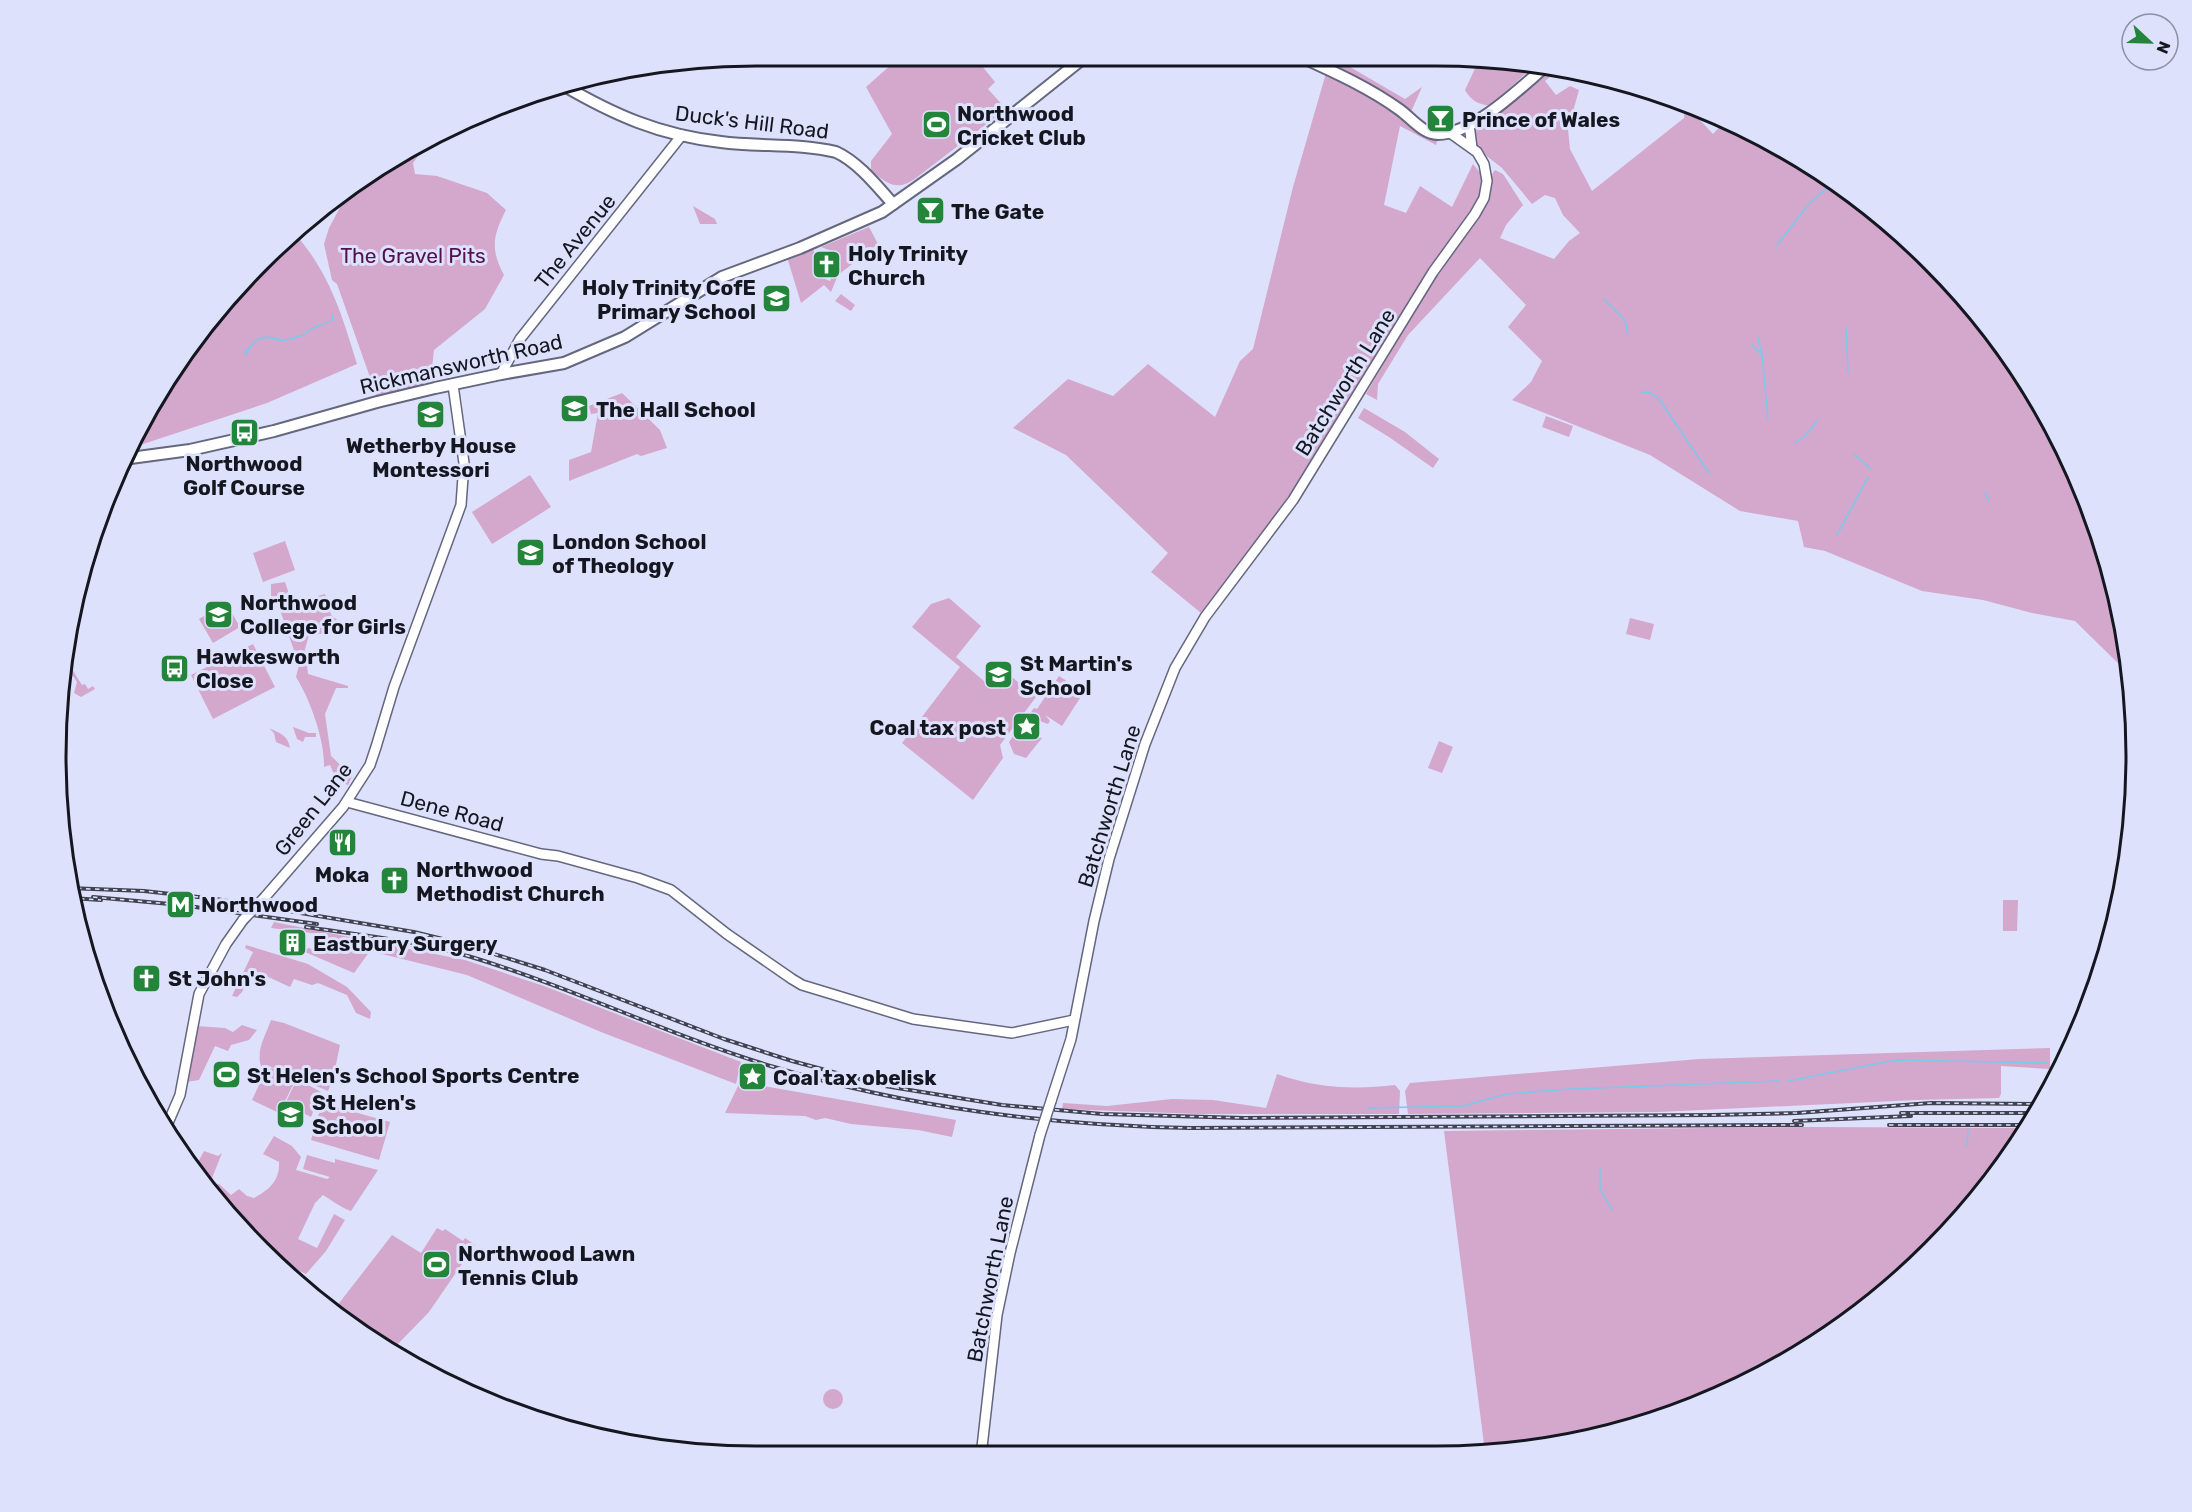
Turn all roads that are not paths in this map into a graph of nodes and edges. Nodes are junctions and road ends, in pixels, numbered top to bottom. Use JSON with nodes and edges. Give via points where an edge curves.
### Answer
{"nodes":[{"id":1,"x":1074,"y":66,"type":"edge"},
{"id":2,"x":1321,"y":66,"type":"edge"},
{"id":3,"x":1537,"y":74,"type":"edge"},
{"id":4,"x":574,"y":91,"type":"edge"},
{"id":5,"x":1469,"y":124,"type":"junction"},
{"id":6,"x":1449,"y":132,"type":"junction"},
{"id":7,"x":681,"y":135,"type":"junction"},
{"id":8,"x":1472,"y":147,"type":"junction"},
{"id":9,"x":878,"y":187,"type":"junction"},
{"id":10,"x":910,"y":193,"type":"junction"},
{"id":11,"x":893,"y":204,"type":"junction"},
{"id":12,"x":501,"y":374,"type":"junction"},
{"id":13,"x":453,"y":386,"type":"junction"},
{"id":14,"x":134,"y":458,"type":"edge"},
{"id":15,"x":346,"y":802,"type":"junction"},
{"id":16,"x":1074,"y":1020,"type":"junction"},
{"id":17,"x":170,"y":1119,"type":"edge"},
{"id":18,"x":982,"y":1446,"type":"edge"}],
"edges":[{"from":1,"to":10,"type":"main road","name":"Rickmansworth Road"},
{"from":2,"to":6,"type":"main road","via":[[1381,96],[1429,132]]},
{"from":3,"to":5,"type":"main road"},
{"from":4,"to":7,"type":"main road","name":"Duck's Hill Road","via":[[628,120]]},
{"from":5,"to":6,"type":"main road"},
{"from":5,"to":8,"type":"street","name":"Batchworth Lane"},
{"from":6,"to":8,"type":"street","name":"Batchworth Lane"},
{"from":7,"to":9,"type":"main road","name":"Duck's Hill Road","via":[[836,152]]},
{"from":7,"to":12,"type":"street","name":"The Avenue","via":[[520,339]]},
{"from":8,"to":16,"type":"street","name":"Batchworth Lane","via":[[1487,176],[1480,206],[1433,272],[1293,500],[1205,617],[1175,668],[1145,744],[1109,859]]},
{"from":9,"to":10,"type":"main road"},
{"from":9,"to":11,"type":"main road","name":"Duck's Hill Road"},
{"from":10,"to":11,"type":"main road","name":"Rickmansworth Road"},
{"from":11,"to":12,"type":"main road","name":"Rickmansworth Road","via":[[870,219],[722,277],[625,337],[564,363]]},
{"from":12,"to":13,"type":"main road","name":"Rickmansworth Road"},
{"from":13,"to":14,"type":"main road","name":"Rickmansworth Road","via":[[190,450]]},
{"from":13,"to":15,"type":"street","name":"Green Lane","via":[[464,463],[460,505],[370,765]]},
{"from":15,"to":16,"type":"street","name":"Dene Road","via":[[638,878],[670,890],[802,985],[913,1019],[1012,1033]]},
{"from":15,"to":17,"type":"street","name":"Green Lane","bridge":true,"via":[[226,944],[199,994],[180,1095]]},
{"from":16,"to":18,"type":"street","name":"Batchworth Lane","bridge":true,"via":[[1012,1244],[997,1315]]}]}
